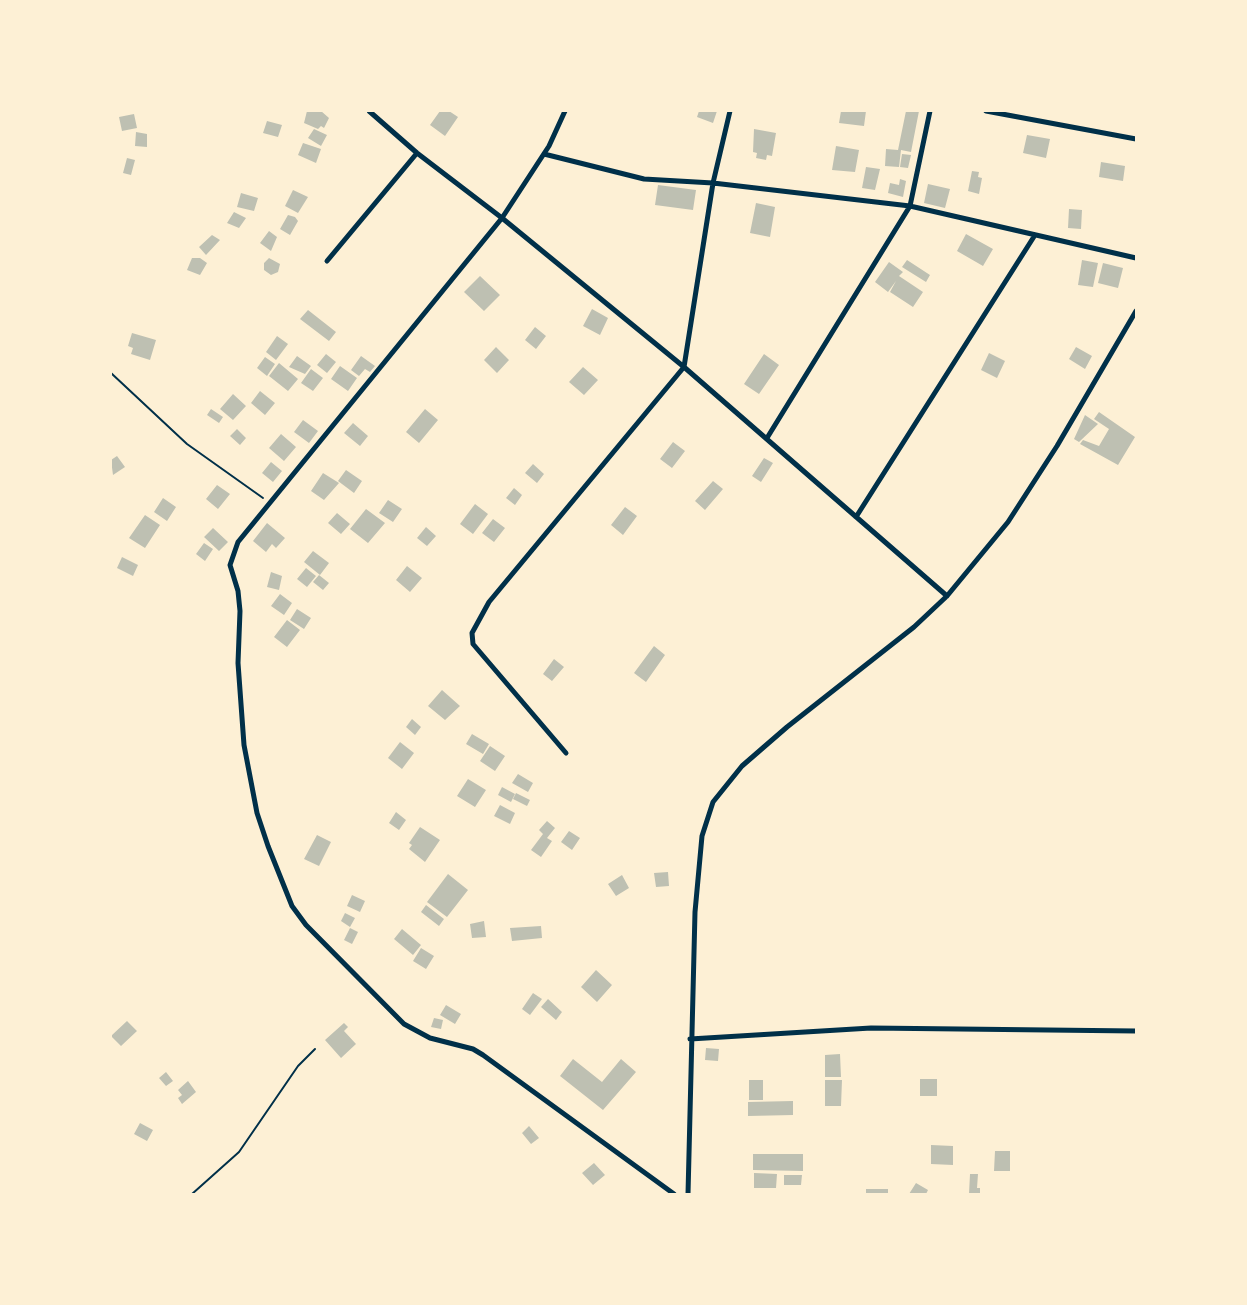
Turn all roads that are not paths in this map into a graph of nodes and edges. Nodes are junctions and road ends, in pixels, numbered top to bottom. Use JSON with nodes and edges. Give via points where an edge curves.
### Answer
{"nodes":[{"id":1,"x":369,"y":111,"type":"edge"},
{"id":2,"x":565,"y":111,"type":"edge"},
{"id":3,"x":730,"y":111,"type":"edge"},
{"id":4,"x":930,"y":111,"type":"edge"},
{"id":5,"x":986,"y":111,"type":"edge"},
{"id":6,"x":1136,"y":139,"type":"edge"},
{"id":7,"x":417,"y":153,"type":"junction"},
{"id":8,"x":544,"y":154,"type":"junction"},
{"id":9,"x":713,"y":183,"type":"junction"},
{"id":10,"x":910,"y":206,"type":"junction"},
{"id":11,"x":502,"y":218,"type":"junction"},
{"id":12,"x":1035,"y":235,"type":"junction"},
{"id":13,"x":1136,"y":258,"type":"edge"},
{"id":14,"x":327,"y":261,"type":"dead end"},
{"id":15,"x":1136,"y":311,"type":"edge"},
{"id":16,"x":684,"y":367,"type":"junction"},
{"id":17,"x":766,"y":438,"type":"junction"},
{"id":18,"x":856,"y":517,"type":"junction"},
{"id":19,"x":947,"y":596,"type":"junction"},
{"id":20,"x":566,"y":753,"type":"dead end"},
{"id":21,"x":1136,"y":1031,"type":"edge"},
{"id":22,"x":690,"y":1039,"type":"junction"},
{"id":23,"x":674,"y":1194,"type":"edge"},
{"id":24,"x":688,"y":1194,"type":"edge"}],
"edges":[{"from":1,"to":7,"type":"street"},
{"from":2,"to":8,"type":"street"},
{"from":3,"to":9,"type":"street"},
{"from":4,"to":10,"type":"street"},
{"from":5,"to":6,"type":"street"},
{"from":7,"to":11,"type":"street"},
{"from":7,"to":14,"type":"street"},
{"from":8,"to":9,"type":"street","via":[[644,179]]},
{"from":8,"to":11,"type":"street"},
{"from":9,"to":10,"type":"street"},
{"from":9,"to":16,"type":"street"},
{"from":10,"to":12,"type":"street"},
{"from":10,"to":17,"type":"street"},
{"from":11,"to":16,"type":"street"},
{"from":11,"to":23,"type":"street","via":[[238,542],[230,565],[240,611],[238,663],[249,772],[264,835],[292,906],[404,1024],[430,1038],[483,1054]]},
{"from":12,"to":13,"type":"street"},
{"from":12,"to":18,"type":"street"},
{"from":15,"to":19,"type":"street","via":[[1008,522]]},
{"from":16,"to":17,"type":"street"},
{"from":16,"to":20,"type":"street","via":[[495,594],[472,633],[473,644]]},
{"from":17,"to":18,"type":"street"},
{"from":18,"to":19,"type":"street"},
{"from":19,"to":22,"type":"street","via":[[742,766],[713,802],[702,836]]},
{"from":21,"to":22,"type":"street","via":[[871,1028]]},
{"from":22,"to":24,"type":"street"}]}
